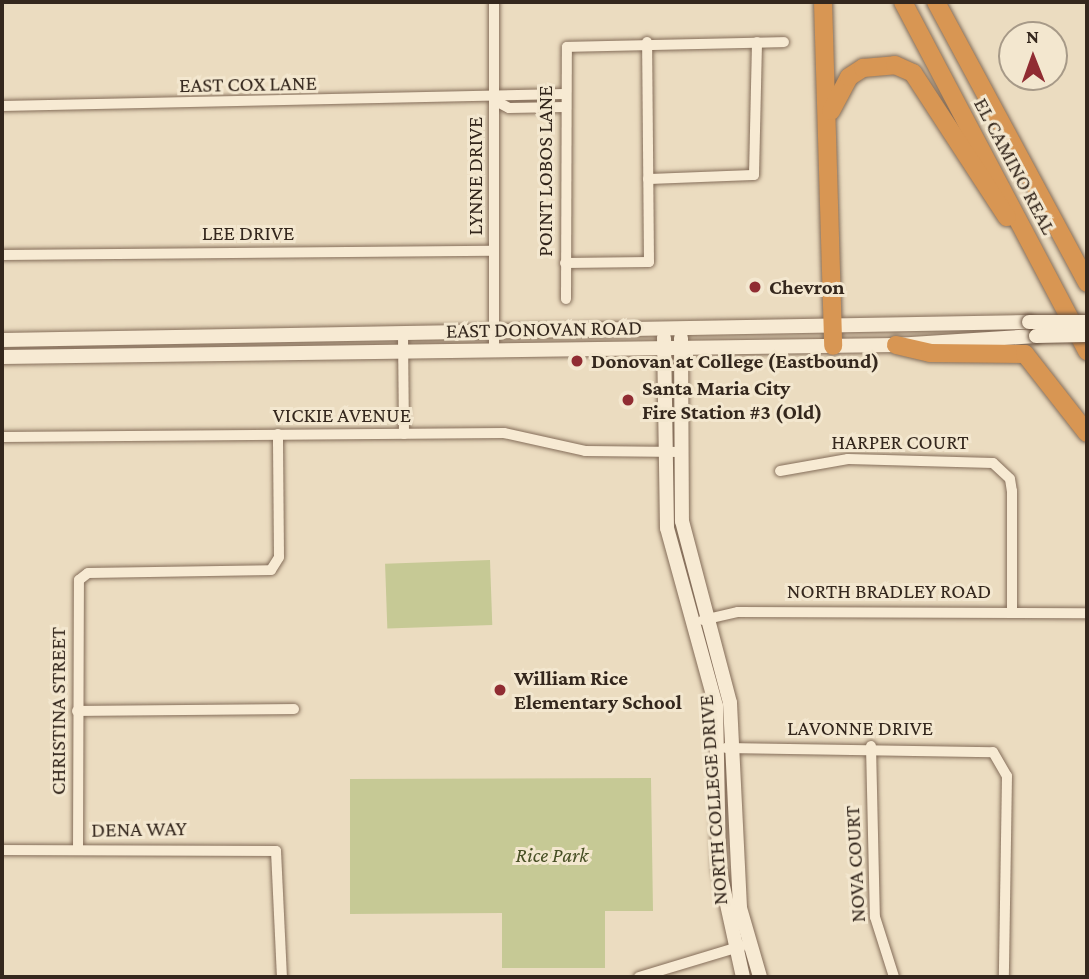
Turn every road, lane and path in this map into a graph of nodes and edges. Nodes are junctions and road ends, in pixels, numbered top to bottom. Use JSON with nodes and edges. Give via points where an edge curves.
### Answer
{"nodes":[{"id":1,"x":494,"y":2,"type":"edge"},
{"id":2,"x":823,"y":2,"type":"edge"},
{"id":3,"x":902,"y":2,"type":"edge"},
{"id":4,"x":936,"y":2,"type":"edge"},
{"id":5,"x":647,"y":42,"type":"junction"},
{"id":6,"x":757,"y":42,"type":"junction"},
{"id":7,"x":784,"y":42,"type":"dead end"},
{"id":8,"x":564,"y":94,"type":"junction"},
{"id":9,"x":494,"y":100,"type":"junction"},
{"id":10,"x":2,"y":106,"type":"edge"},
{"id":11,"x":564,"y":107,"type":"junction"},
{"id":12,"x":828,"y":118,"type":"junction"},
{"id":13,"x":648,"y":179,"type":"junction"},
{"id":14,"x":1033,"y":250,"type":"junction"},
{"id":15,"x":494,"y":251,"type":"junction"},
{"id":16,"x":2,"y":255,"type":"edge"},
{"id":17,"x":565,"y":263,"type":"junction"},
{"id":18,"x":1087,"y":284,"type":"edge"},
{"id":19,"x":566,"y":299,"type":"dead end"},
{"id":20,"x":1087,"y":321,"type":"edge"},
{"id":21,"x":833,"y":326,"type":"junction"},
{"id":22,"x":664,"y":330,"type":"junction"},
{"id":23,"x":681,"y":330,"type":"junction"},
{"id":24,"x":494,"y":334,"type":"junction"},
{"id":25,"x":1087,"y":335,"type":"edge"},
{"id":26,"x":403,"y":336,"type":"junction"},
{"id":27,"x":2,"y":340,"type":"edge"},
{"id":28,"x":896,"y":345,"type":"junction"},
{"id":29,"x":833,"y":346,"type":"junction"},
{"id":30,"x":681,"y":347,"type":"junction"},
{"id":31,"x":664,"y":348,"type":"junction"},
{"id":32,"x":494,"y":351,"type":"junction"},
{"id":33,"x":1087,"y":351,"type":"edge"},
{"id":34,"x":403,"y":353,"type":"junction"},
{"id":35,"x":2,"y":357,"type":"edge"},
{"id":36,"x":1087,"y":433,"type":"edge"},
{"id":37,"x":278,"y":434,"type":"junction"},
{"id":38,"x":404,"y":434,"type":"junction"},
{"id":39,"x":2,"y":438,"type":"edge"},
{"id":40,"x":663,"y":452,"type":"junction"},
{"id":41,"x":681,"y":452,"type":"junction"},
{"id":42,"x":780,"y":471,"type":"dead end"},
{"id":43,"x":1012,"y":610,"type":"junction"},
{"id":44,"x":1087,"y":613,"type":"edge"},
{"id":45,"x":708,"y":618,"type":"junction"},
{"id":46,"x":692,"y":624,"type":"junction"},
{"id":47,"x":294,"y":709,"type":"dead end"},
{"id":48,"x":77,"y":711,"type":"junction"},
{"id":49,"x":871,"y":746,"type":"junction"},
{"id":50,"x":725,"y":748,"type":"junction"},
{"id":51,"x":78,"y":849,"type":"junction"},
{"id":52,"x":2,"y":850,"type":"edge"},
{"id":53,"x":748,"y":944,"type":"junction"},
{"id":54,"x":733,"y":949,"type":"junction"},
{"id":55,"x":282,"y":977,"type":"edge"},
{"id":56,"x":639,"y":977,"type":"edge"},
{"id":57,"x":743,"y":977,"type":"edge"},
{"id":58,"x":760,"y":977,"type":"edge"},
{"id":59,"x":894,"y":977,"type":"edge"},
{"id":60,"x":1004,"y":977,"type":"edge"}],
"edges":[{"from":1,"to":9,"type":"street","name":"LYNNE DRIVE"},
{"from":2,"to":12,"type":"highway"},
{"from":3,"to":14,"type":"highway","name":"EL CAMINO REAL"},
{"from":4,"to":18,"type":"highway","name":"EL CAMINO REAL"},
{"from":5,"to":6,"type":"street"},
{"from":5,"to":8,"type":"street","name":"POINT LOBOS LANE","via":[[569,46]]},
{"from":5,"to":13,"type":"street"},
{"from":6,"to":7,"type":"street"},
{"from":6,"to":13,"type":"street","via":[[754,175]]},
{"from":8,"to":9,"type":"street","name":"EAST COX LANE"},
{"from":8,"to":11,"type":"street","name":"POINT LOBOS LANE"},
{"from":9,"to":10,"type":"street","name":"EAST COX LANE"},
{"from":9,"to":11,"type":"street","name":"EAST COX LANE","via":[[509,108]]},
{"from":9,"to":15,"type":"street","name":"LYNNE DRIVE"},
{"from":11,"to":17,"type":"street","name":"POINT LOBOS LANE"},
{"from":12,"to":14,"type":"highway","via":[[839,91],[863,68],[895,65],[912,74],[980,184]]},
{"from":12,"to":21,"type":"highway"},
{"from":13,"to":17,"type":"street","via":[[649,262]]},
{"from":14,"to":33,"type":"highway","name":"EL CAMINO REAL"},
{"from":15,"to":16,"type":"street","name":"LEE DRIVE"},
{"from":15,"to":24,"type":"street","name":"LYNNE DRIVE"},
{"from":17,"to":19,"type":"street","name":"POINT LOBOS LANE"},
{"from":20,"to":21,"type":"main road","name":"EAST DONOVAN ROAD","bridge":true},
{"from":21,"to":23,"type":"main road","name":"EAST DONOVAN ROAD"},
{"from":21,"to":29,"type":"highway"},
{"from":22,"to":23,"type":"main road","name":"EAST DONOVAN ROAD"},
{"from":22,"to":24,"type":"main road","name":"EAST DONOVAN ROAD"},
{"from":22,"to":31,"type":"main road","name":"NORTH COLLEGE DRIVE"},
{"from":23,"to":30,"type":"main road","name":"NORTH COLLEGE DRIVE"},
{"from":24,"to":26,"type":"main road","name":"EAST DONOVAN ROAD"},
{"from":24,"to":32,"type":"street","name":"LYNNE DRIVE"},
{"from":25,"to":28,"type":"main road","name":"EAST DONOVAN ROAD","bridge":true},
{"from":26,"to":27,"type":"main road","name":"EAST DONOVAN ROAD"},
{"from":26,"to":34,"type":"street"},
{"from":28,"to":29,"type":"main road","name":"EAST DONOVAN ROAD"},
{"from":28,"to":36,"type":"highway","via":[[930,353],[1026,354]]},
{"from":29,"to":30,"type":"main road","name":"EAST DONOVAN ROAD"},
{"from":30,"to":31,"type":"main road","name":"EAST DONOVAN ROAD"},
{"from":30,"to":41,"type":"main road","name":"NORTH COLLEGE DRIVE"},
{"from":31,"to":32,"type":"main road","name":"EAST DONOVAN ROAD"},
{"from":31,"to":40,"type":"main road","name":"NORTH COLLEGE DRIVE"},
{"from":32,"to":34,"type":"main road","name":"EAST DONOVAN ROAD"},
{"from":34,"to":35,"type":"main road","name":"EAST DONOVAN ROAD"},
{"from":34,"to":38,"type":"street"},
{"from":37,"to":38,"type":"street","name":"VICKIE AVENUE"},
{"from":37,"to":39,"type":"street","name":"VICKIE AVENUE"},
{"from":37,"to":48,"type":"street","name":"CHRISTINA STREET","via":[[278,564],[262,572],[84,575],[77,589]]},
{"from":38,"to":40,"type":"street","name":"VICKIE AVENUE","via":[[504,433],[584,452]]},
{"from":40,"to":41,"type":"street","name":"VICKIE AVENUE"},
{"from":40,"to":46,"type":"main road","name":"NORTH COLLEGE DRIVE","via":[[667,528]]},
{"from":41,"to":45,"type":"main road","name":"NORTH COLLEGE DRIVE","via":[[686,544]]},
{"from":42,"to":43,"type":"street","name":"HARPER COURT","via":[[848,459],[993,463],[1010,479],[1012,491]]},
{"from":43,"to":44,"type":"street","name":"NORTH BRADLEY ROAD"},
{"from":43,"to":45,"type":"street","name":"NORTH BRADLEY ROAD","via":[[738,612]]},
{"from":45,"to":46,"type":"street","name":"NORTH BRADLEY ROAD"},
{"from":45,"to":50,"type":"main road","name":"NORTH COLLEGE DRIVE","via":[[725,675]]},
{"from":46,"to":50,"type":"main road","name":"NORTH COLLEGE DRIVE","via":[[710,678]]},
{"from":47,"to":48,"type":"street"},
{"from":48,"to":51,"type":"street","name":"CHRISTINA STREET"},
{"from":49,"to":50,"type":"street","name":"LAVONNE DRIVE"},
{"from":49,"to":59,"type":"street","name":"NOVA COURT","via":[[875,917]]},
{"from":49,"to":60,"type":"street","name":"LAVONNE DRIVE","via":[[984,748],[999,757],[1007,776]]},
{"from":50,"to":53,"type":"main road","name":"NORTH COLLEGE DRIVE"},
{"from":50,"to":54,"type":"main road","name":"NORTH COLLEGE DRIVE","via":[[719,868]]},
{"from":51,"to":52,"type":"street","name":"DENA WAY"},
{"from":51,"to":55,"type":"street","name":"DENA WAY","via":[[276,851]]},
{"from":53,"to":54,"type":"street"},
{"from":53,"to":58,"type":"main road","name":"NORTH COLLEGE DRIVE"},
{"from":54,"to":56,"type":"street"},
{"from":54,"to":57,"type":"main road","name":"NORTH COLLEGE DRIVE"}]}
